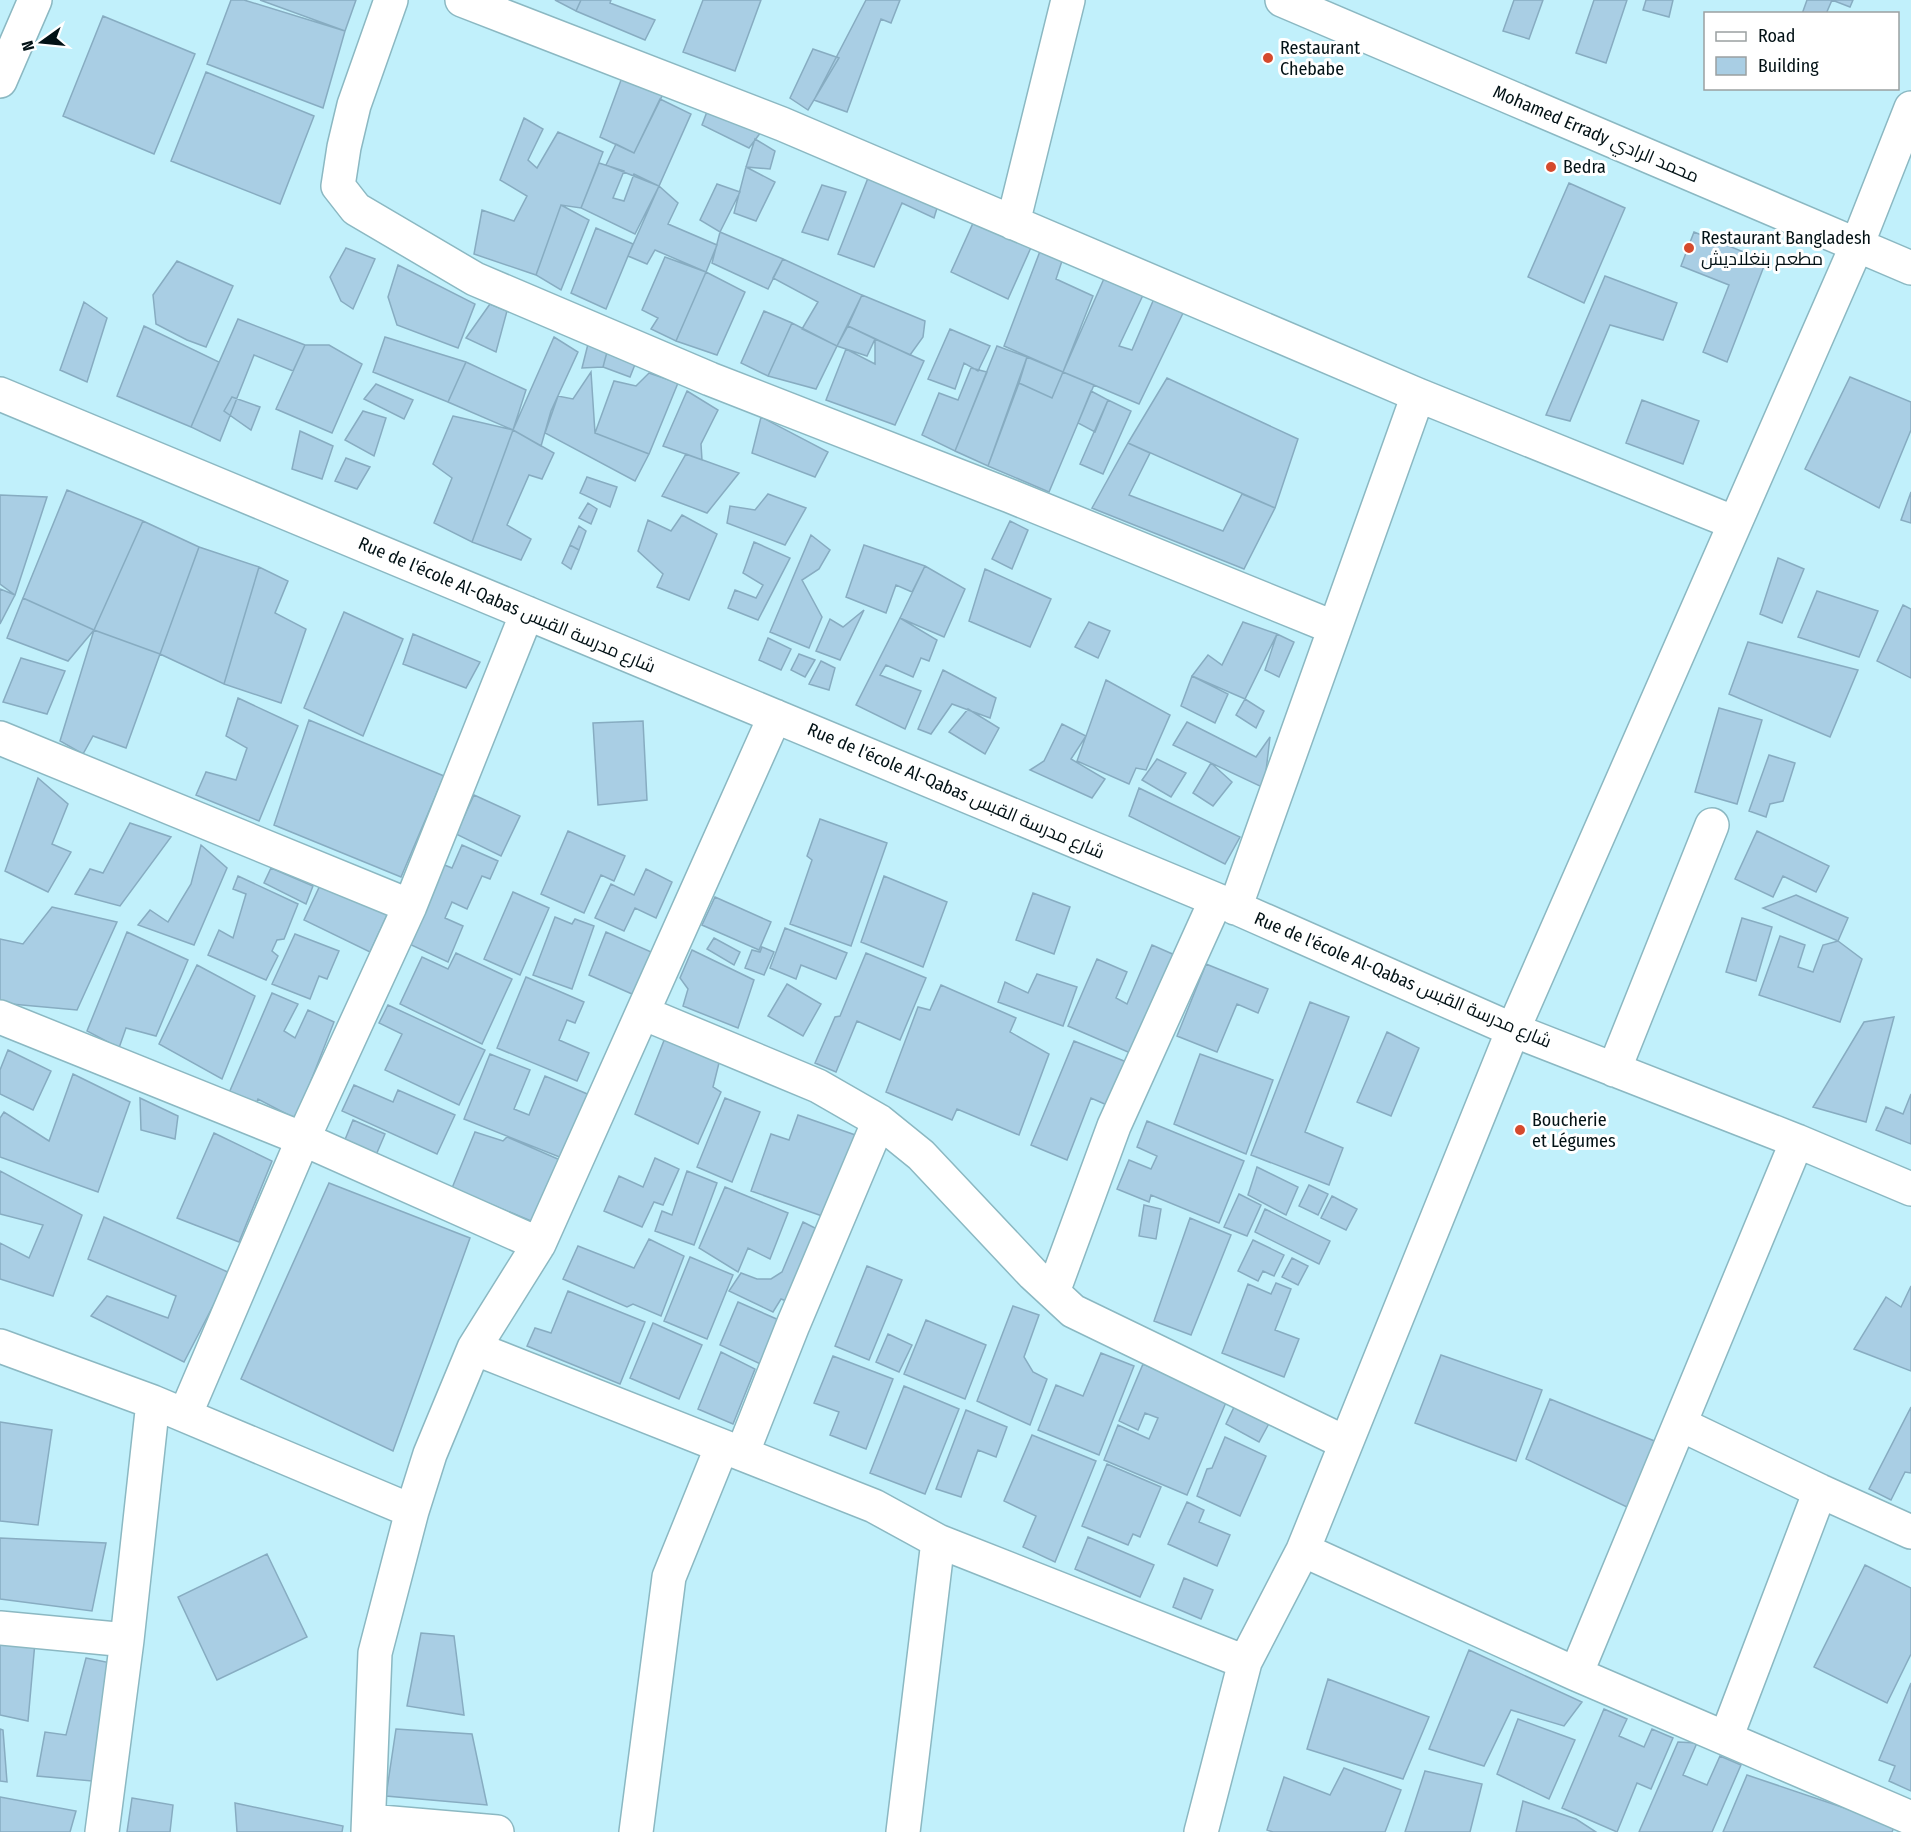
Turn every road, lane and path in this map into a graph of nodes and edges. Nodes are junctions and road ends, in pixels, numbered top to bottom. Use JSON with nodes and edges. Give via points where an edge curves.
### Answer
{"nodes":[{"id":1,"x":35,"y":0,"type":"edge"},
{"id":2,"x":390,"y":0,"type":"edge"},
{"id":3,"x":462,"y":0,"type":"edge"},
{"id":4,"x":1068,"y":0,"type":"edge"},
{"id":5,"x":1282,"y":0,"type":"edge"},
{"id":6,"x":0,"y":81,"type":"edge"},
{"id":7,"x":1911,"y":108,"type":"edge"},
{"id":8,"x":1013,"y":223,"type":"junction"},
{"id":9,"x":1857,"y":245,"type":"junction"},
{"id":10,"x":1911,"y":268,"type":"edge"},
{"id":11,"x":0,"y":393,"type":"edge"},
{"id":12,"x":1418,"y":395,"type":"junction"},
{"id":13,"x":1735,"y":523,"type":"junction"},
{"id":14,"x":527,"y":613,"type":"junction"},
{"id":15,"x":1335,"y":628,"type":"junction"},
{"id":16,"x":775,"y":716,"type":"junction"},
{"id":17,"x":0,"y":738,"type":"edge"},
{"id":18,"x":1712,"y":825,"type":"dead end"},
{"id":19,"x":1226,"y":904,"type":"junction"},
{"id":20,"x":410,"y":906,"type":"junction"},
{"id":21,"x":643,"y":1013,"type":"junction"},
{"id":22,"x":0,"y":1017,"type":"edge"},
{"id":23,"x":1513,"y":1030,"type":"junction"},
{"id":24,"x":1614,"y":1070,"type":"junction"},
{"id":25,"x":879,"y":1121,"type":"junction"},
{"id":26,"x":303,"y":1139,"type":"junction"},
{"id":27,"x":1797,"y":1142,"type":"junction"},
{"id":28,"x":1911,"y":1189,"type":"edge"},
{"id":29,"x":539,"y":1244,"type":"junction"},
{"id":30,"x":1053,"y":1292,"type":"junction"},
{"id":31,"x":0,"y":1346,"type":"edge"},
{"id":32,"x":474,"y":1348,"type":"junction"},
{"id":33,"x":153,"y":1402,"type":"junction"},
{"id":34,"x":185,"y":1415,"type":"junction"},
{"id":35,"x":1680,"y":1424,"type":"junction"},
{"id":36,"x":1346,"y":1443,"type":"junction"},
{"id":37,"x":732,"y":1450,"type":"junction"},
{"id":38,"x":1820,"y":1491,"type":"junction"},
{"id":39,"x":412,"y":1511,"type":"junction"},
{"id":40,"x":1911,"y":1532,"type":"edge"},
{"id":41,"x":938,"y":1541,"type":"junction"},
{"id":42,"x":1303,"y":1550,"type":"junction"},
{"id":43,"x":0,"y":1628,"type":"edge"},
{"id":44,"x":127,"y":1640,"type":"junction"},
{"id":45,"x":1245,"y":1662,"type":"junction"},
{"id":46,"x":1576,"y":1674,"type":"junction"},
{"id":47,"x":1726,"y":1738,"type":"junction"},
{"id":48,"x":1911,"y":1818,"type":"edge"},
{"id":49,"x":368,"y":1827,"type":"edge"},
{"id":50,"x":102,"y":1832,"type":"edge"},
{"id":51,"x":497,"y":1832,"type":"edge"},
{"id":52,"x":636,"y":1832,"type":"edge"},
{"id":53,"x":903,"y":1832,"type":"edge"},
{"id":54,"x":1201,"y":1832,"type":"edge"}],
"edges":[{"from":1,"to":6,"type":"street"},
{"from":2,"to":15,"type":"street","via":[[344,147],[338,186],[356,209],[475,279],[710,379]]},
{"from":3,"to":8,"type":"street","via":[[782,124]]},
{"from":4,"to":8,"type":"street"},
{"from":5,"to":9,"type":"street","name":"Mohamed Errady محمد الرادي"},
{"from":7,"to":9,"type":"street"},
{"from":8,"to":12,"type":"street"},
{"from":9,"to":10,"type":"street","name":"Mohamed Errady محمد الرادي"},
{"from":9,"to":13,"type":"street"},
{"from":11,"to":14,"type":"street","name":"Rue de l'école Al-Qabas شارع مدرسة القبس"},
{"from":12,"to":13,"type":"street"},
{"from":12,"to":15,"type":"street"},
{"from":13,"to":23,"type":"street"},
{"from":14,"to":16,"type":"street","name":"Rue de l'école Al-Qabas شارع مدرسة القبس"},
{"from":14,"to":20,"type":"street"},
{"from":15,"to":19,"type":"street"},
{"from":16,"to":19,"type":"street","name":"Rue de l'école Al-Qabas شارع مدرسة القبس"},
{"from":16,"to":21,"type":"street"},
{"from":17,"to":20,"type":"street"},
{"from":18,"to":24,"type":"street"},
{"from":19,"to":23,"type":"street","name":"Rue de l'école Al-Qabas شارع مدرسة القبس"},
{"from":19,"to":30,"type":"street","via":[[1114,1126]]},
{"from":20,"to":26,"type":"street"},
{"from":21,"to":25,"type":"street","via":[[818,1086]]},
{"from":21,"to":29,"type":"street"},
{"from":22,"to":26,"type":"street"},
{"from":23,"to":24,"type":"street","name":"Rue de l'école Al-Qabas شارع مدرسة القبس"},
{"from":23,"to":36,"type":"street"},
{"from":24,"to":27,"type":"street","name":"Rue de l'école Al-Qabas شارع مدرسة القبس"},
{"from":25,"to":30,"type":"street","via":[[921,1155]]},
{"from":25,"to":37,"type":"street","via":[[793,1325]]},
{"from":26,"to":29,"type":"street"},
{"from":26,"to":34,"type":"street"},
{"from":27,"to":28,"type":"street","name":"Rue de l'école Al-Qabas شارع مدرسة القبس"},
{"from":27,"to":35,"type":"street"},
{"from":29,"to":32,"type":"street"},
{"from":30,"to":36,"type":"street","via":[[1073,1311]]},
{"from":31,"to":33,"type":"street"},
{"from":32,"to":37,"type":"street"},
{"from":32,"to":39,"type":"street","via":[[430,1454]]},
{"from":33,"to":34,"type":"street"},
{"from":33,"to":44,"type":"street"},
{"from":34,"to":39,"type":"street"},
{"from":35,"to":38,"type":"street"},
{"from":35,"to":46,"type":"street"},
{"from":36,"to":42,"type":"street"},
{"from":37,"to":41,"type":"street","via":[[874,1506]]},
{"from":37,"to":52,"type":"street","via":[[669,1577]]},
{"from":38,"to":40,"type":"street"},
{"from":38,"to":47,"type":"street"},
{"from":39,"to":49,"type":"street","via":[[375,1653]]},
{"from":41,"to":45,"type":"street"},
{"from":41,"to":53,"type":"street"},
{"from":42,"to":45,"type":"street"},
{"from":42,"to":46,"type":"street"},
{"from":43,"to":44,"type":"street"},
{"from":44,"to":50,"type":"street"},
{"from":45,"to":54,"type":"street"},
{"from":46,"to":47,"type":"street"},
{"from":47,"to":48,"type":"street"},
{"from":49,"to":51,"type":"street"}]}
